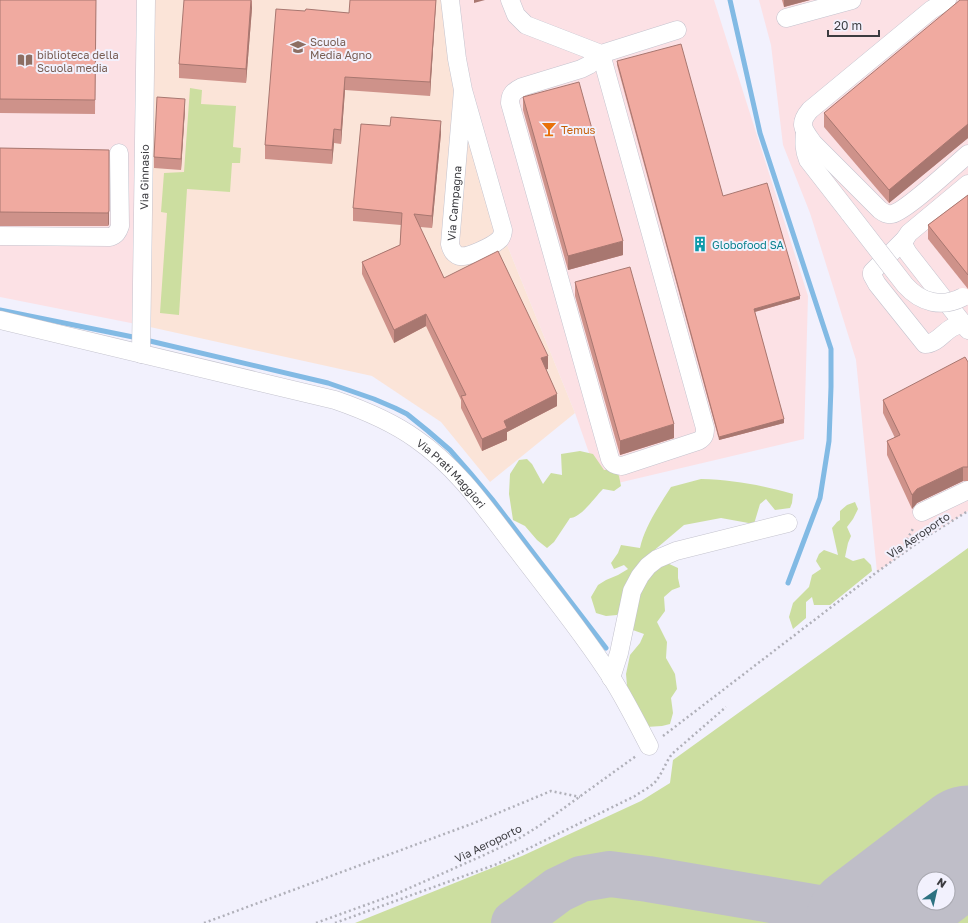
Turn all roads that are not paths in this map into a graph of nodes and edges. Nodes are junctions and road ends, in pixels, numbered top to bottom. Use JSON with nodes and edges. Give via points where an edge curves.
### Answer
{"nodes":[{"id":1,"x":146,"y":0,"type":"edge"},
{"id":2,"x":450,"y":0,"type":"edge"},
{"id":3,"x":510,"y":0,"type":"edge"},
{"id":4,"x":852,"y":0,"type":"edge"},
{"id":5,"x":947,"y":0,"type":"edge"},
{"id":6,"x":786,"y":18,"type":"dead end"},
{"id":7,"x":677,"y":30,"type":"dead end"},
{"id":8,"x":601,"y":54,"type":"junction"},
{"id":9,"x":463,"y":90,"type":"junction"},
{"id":10,"x":805,"y":133,"type":"junction"},
{"id":11,"x":144,"y":154,"type":"junction"},
{"id":12,"x":968,"y":154,"type":"edge"},
{"id":13,"x":968,"y":184,"type":"edge"},
{"id":14,"x":0,"y":236,"type":"edge"},
{"id":15,"x":905,"y":239,"type":"junction"},
{"id":16,"x":966,"y":296,"type":"edge"},
{"id":17,"x":0,"y":320,"type":"edge"},
{"id":18,"x":966,"y":327,"type":"edge"},
{"id":19,"x":141,"y":354,"type":"junction"},
{"id":20,"x":968,"y":490,"type":"edge"},
{"id":21,"x":922,"y":512,"type":"road end"},
{"id":22,"x":788,"y":523,"type":"dead end"},
{"id":23,"x":612,"y":678,"type":"junction"},
{"id":24,"x":649,"y":746,"type":"road end"}],
"edges":[{"from":1,"to":11,"type":"street","name":"Via Ginnasio"},
{"from":2,"to":9,"type":"street","name":"Via Campagna"},
{"from":3,"to":8,"type":"street","via":[[516,15],[526,25]]},
{"from":4,"to":6,"type":"street"},
{"from":5,"to":10,"type":"street","via":[[810,110],[802,121]]},
{"from":7,"to":8,"type":"street"},
{"from":8,"to":8,"type":"street","via":[[705,428],[704,435],[698,441],[622,466],[612,463],[610,459],[510,103],[514,91],[581,69]]},
{"from":9,"to":9,"type":"street","name":"Via Campagna","via":[[503,230],[503,235],[496,242],[465,256],[454,253],[450,244]]},
{"from":10,"to":12,"type":"street","via":[[885,214],[904,208]]},
{"from":10,"to":16,"type":"street","bridge":true,"via":[[804,144],[808,160],[905,285],[914,294],[931,302],[952,302]]},
{"from":11,"to":14,"type":"street","via":[[111,153],[120,226],[115,235]]},
{"from":11,"to":19,"type":"street","name":"Via Ginnasio"},
{"from":13,"to":15,"type":"street"},
{"from":15,"to":18,"type":"street","via":[[903,244],[908,254]]},
{"from":15,"to":18,"type":"street","via":[[872,272],[877,284],[925,344],[956,325]]},
{"from":17,"to":19,"type":"street","name":"Via Prati Maggiori"},
{"from":19,"to":23,"type":"street","name":"Via Prati Maggiori","via":[[334,400],[393,423],[417,439],[457,475],[483,505]]},
{"from":20,"to":21,"type":"street"},
{"from":22,"to":23,"type":"street","via":[[676,551],[648,566],[632,591]]},
{"from":23,"to":24,"type":"street","name":"Via Prati Maggiori"}]}
